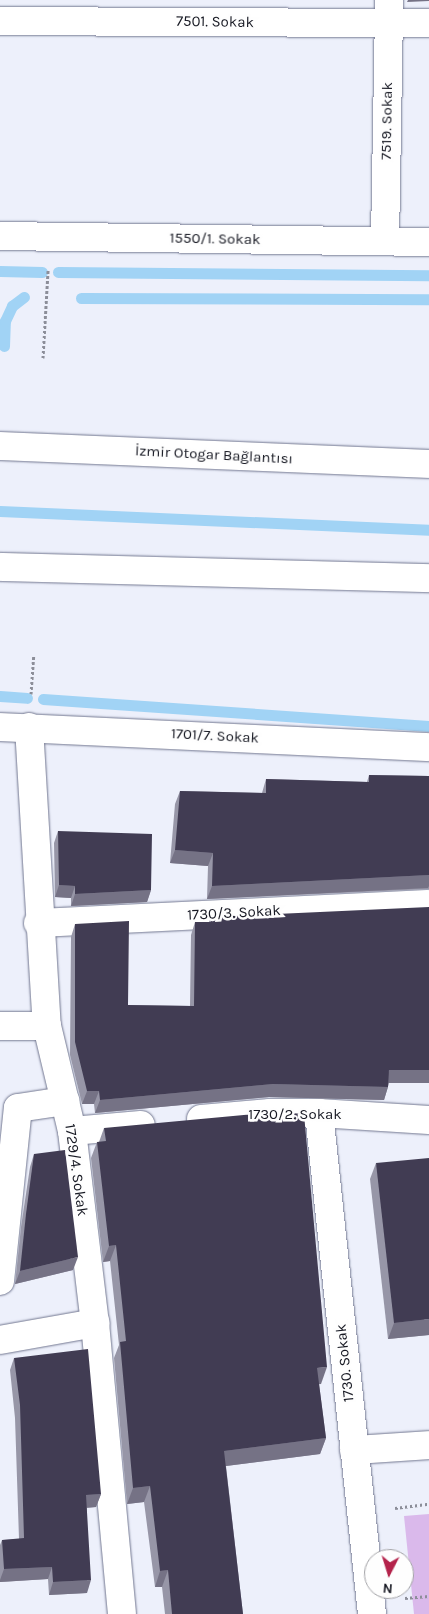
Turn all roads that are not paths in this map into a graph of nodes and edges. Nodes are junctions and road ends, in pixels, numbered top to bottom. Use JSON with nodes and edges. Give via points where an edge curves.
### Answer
{"nodes":[{"id":1,"x":389,"y":12,"type":"edge"},
{"id":2,"x":0,"y":21,"type":"edge"},
{"id":3,"x":429,"y":23,"type":"edge"},
{"id":4,"x":0,"y":236,"type":"edge"},
{"id":5,"x":386,"y":241,"type":"junction"},
{"id":6,"x":429,"y":242,"type":"edge"},
{"id":7,"x":0,"y":446,"type":"edge"},
{"id":8,"x":429,"y":464,"type":"edge"},
{"id":9,"x":0,"y":567,"type":"edge"},
{"id":10,"x":429,"y":578,"type":"edge"},
{"id":11,"x":0,"y":726,"type":"edge"},
{"id":12,"x":29,"y":727,"type":"junction"},
{"id":13,"x":429,"y":747,"type":"edge"},
{"id":14,"x":429,"y":904,"type":"edge"},
{"id":15,"x":38,"y":922,"type":"junction"},
{"id":16,"x":0,"y":1026,"type":"edge"},
{"id":17,"x":47,"y":1026,"type":"junction"},
{"id":18,"x":65,"y":1101,"type":"junction"},
{"id":19,"x":319,"y":1113,"type":"junction"},
{"id":20,"x":429,"y":1120,"type":"edge"},
{"id":21,"x":72,"y":1131,"type":"junction"},
{"id":22,"x":0,"y":1281,"type":"edge"},
{"id":23,"x":95,"y":1323,"type":"junction"},
{"id":24,"x":0,"y":1340,"type":"edge"},
{"id":25,"x":429,"y":1444,"type":"edge"},
{"id":26,"x":354,"y":1450,"type":"junction"},
{"id":27,"x":122,"y":1614,"type":"edge"},
{"id":28,"x":372,"y":1614,"type":"edge"}],
"edges":[{"from":1,"to":2,"type":"main road","name":"7501. Sokak"},
{"from":1,"to":3,"type":"main road","name":"7501. Sokak"},
{"from":1,"to":5,"type":"main road","name":"7519. Sokak"},
{"from":4,"to":5,"type":"main road","name":"1550/1. Sokak"},
{"from":5,"to":6,"type":"main road","name":"1550/1. Sokak"},
{"from":7,"to":8,"type":"main road","name":"İzmir Otogar Bağlantısı"},
{"from":9,"to":10,"type":"main road"},
{"from":11,"to":12,"type":"main road","name":"1701/7. Sokak"},
{"from":12,"to":13,"type":"main road","name":"1701/7. Sokak"},
{"from":12,"to":15,"type":"main road","name":"1729/4. Sokak"},
{"from":14,"to":15,"type":"main road","name":"1730/3. Sokak"},
{"from":15,"to":17,"type":"main road","name":"1729/4. Sokak"},
{"from":16,"to":17,"type":"main road"},
{"from":17,"to":18,"type":"main road","name":"1729/4. Sokak"},
{"from":18,"to":21,"type":"main road","name":"1729/4. Sokak"},
{"from":18,"to":22,"type":"main road","via":[[18,1108]]},
{"from":19,"to":20,"type":"main road","name":"1730/2. Sokak"},
{"from":19,"to":21,"type":"main road","name":"1730/2. Sokak","via":[[270,1113]]},
{"from":19,"to":26,"type":"main road","name":"1730. Sokak"},
{"from":21,"to":23,"type":"main road","name":"1729/4. Sokak"},
{"from":23,"to":24,"type":"main road"},
{"from":23,"to":27,"type":"main road","name":"1729/4. Sokak"},
{"from":25,"to":26,"type":"main road"},
{"from":26,"to":28,"type":"main road","name":"1730. Sokak"}]}
